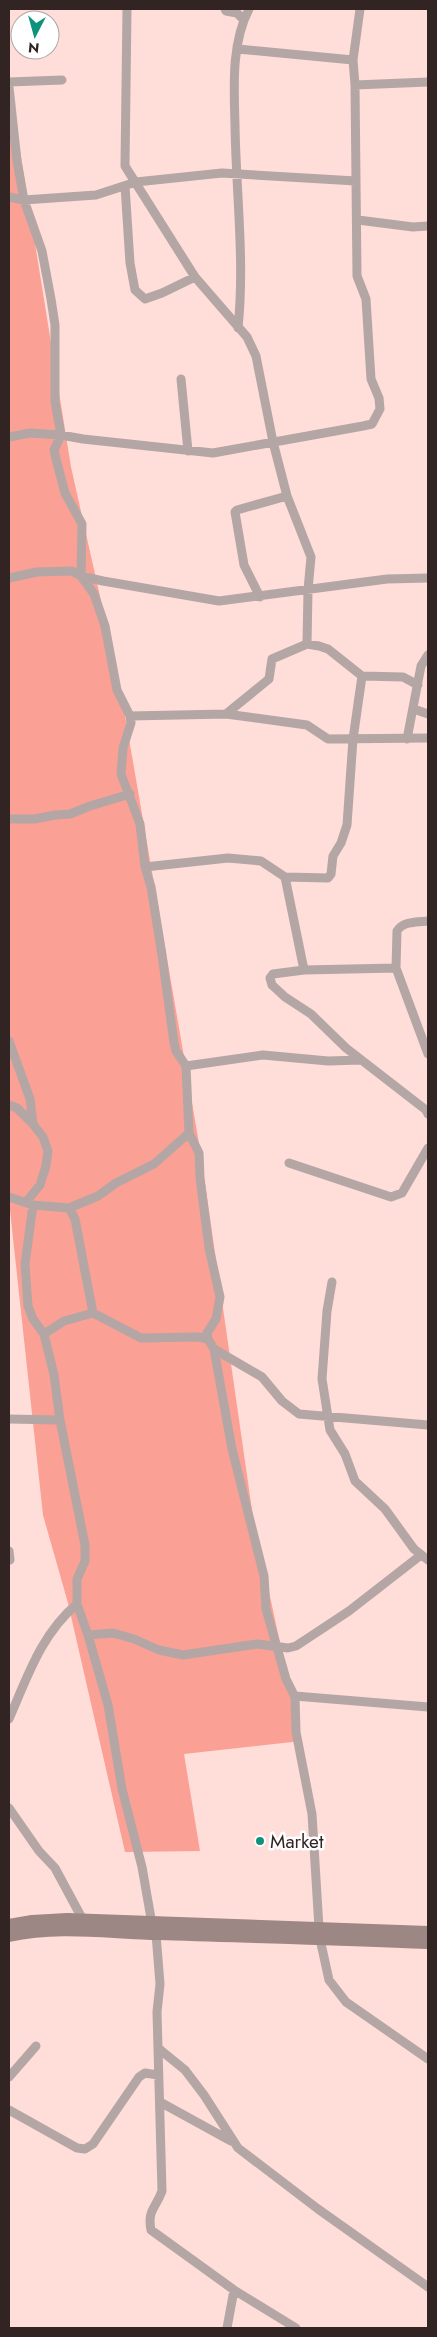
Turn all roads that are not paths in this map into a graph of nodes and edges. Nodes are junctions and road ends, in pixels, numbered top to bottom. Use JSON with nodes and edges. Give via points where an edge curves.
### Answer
{"nodes":[{"id":1,"x":127,"y":9,"type":"edge"},
{"id":2,"x":225,"y":9,"type":"edge"},
{"id":3,"x":249,"y":9,"type":"edge"},
{"id":4,"x":360,"y":9,"type":"edge"},
{"id":5,"x":244,"y":20,"type":"junction"},
{"id":6,"x":238,"y":49,"type":"junction"},
{"id":7,"x":353,"y":60,"type":"junction"},
{"id":8,"x":62,"y":80,"type":"dead end"},
{"id":9,"x":9,"y":82,"type":"edge"},
{"id":10,"x":428,"y":82,"type":"edge"},
{"id":11,"x":355,"y":84,"type":"junction"},
{"id":12,"x":9,"y":87,"type":"edge"},
{"id":13,"x":13,"y":160,"type":"edge"},
{"id":14,"x":236,"y":174,"type":"junction"},
{"id":15,"x":356,"y":181,"type":"junction"},
{"id":16,"x":136,"y":182,"type":"junction"},
{"id":17,"x":125,"y":186,"type":"junction"},
{"id":18,"x":9,"y":197,"type":"edge"},
{"id":19,"x":24,"y":200,"type":"junction"},
{"id":20,"x":358,"y":220,"type":"junction"},
{"id":21,"x":428,"y":226,"type":"edge"},
{"id":22,"x":195,"y":277,"type":"junction"},
{"id":23,"x":238,"y":328,"type":"junction"},
{"id":24,"x":181,"y":379,"type":"dead end"},
{"id":25,"x":61,"y":435,"type":"junction"},
{"id":26,"x":9,"y":437,"type":"edge"},
{"id":27,"x":273,"y":442,"type":"junction"},
{"id":28,"x":188,"y":451,"type":"junction"},
{"id":29,"x":288,"y":496,"type":"junction"},
{"id":30,"x":81,"y":576,"type":"junction"},
{"id":31,"x":9,"y":578,"type":"edge"},
{"id":32,"x":428,"y":578,"type":"edge"},
{"id":33,"x":102,"y":581,"type":"junction"},
{"id":34,"x":308,"y":590,"type":"junction"},
{"id":35,"x":94,"y":594,"type":"junction"},
{"id":36,"x":260,"y":597,"type":"junction"},
{"id":37,"x":307,"y":644,"type":"junction"},
{"id":38,"x":428,"y":655,"type":"edge"},
{"id":39,"x":362,"y":676,"type":"junction"},
{"id":40,"x":418,"y":685,"type":"junction"},
{"id":41,"x":414,"y":709,"type":"junction"},
{"id":42,"x":226,"y":714,"type":"junction"},
{"id":43,"x":428,"y":714,"type":"edge"},
{"id":44,"x":130,"y":716,"type":"junction"},
{"id":45,"x":428,"y":738,"type":"edge"},
{"id":46,"x":353,"y":739,"type":"junction"},
{"id":47,"x":407,"y":739,"type":"junction"},
{"id":48,"x":130,"y":794,"type":"junction"},
{"id":49,"x":9,"y":819,"type":"edge"},
{"id":50,"x":145,"y":867,"type":"junction"},
{"id":51,"x":285,"y":876,"type":"junction"},
{"id":52,"x":428,"y":921,"type":"edge"},
{"id":53,"x":396,"y":968,"type":"junction"},
{"id":54,"x":304,"y":970,"type":"junction"},
{"id":55,"x":9,"y":1041,"type":"edge"},
{"id":56,"x":428,"y":1054,"type":"edge"},
{"id":57,"x":361,"y":1060,"type":"junction"},
{"id":58,"x":186,"y":1066,"type":"junction"},
{"id":59,"x":9,"y":1105,"type":"edge"},
{"id":60,"x":428,"y":1108,"type":"edge"},
{"id":61,"x":33,"y":1124,"type":"junction"},
{"id":62,"x":189,"y":1133,"type":"junction"},
{"id":63,"x":428,"y":1148,"type":"edge"},
{"id":64,"x":289,"y":1163,"type":"dead end"},
{"id":65,"x":9,"y":1197,"type":"edge"},
{"id":66,"x":30,"y":1204,"type":"junction"},
{"id":67,"x":69,"y":1208,"type":"junction"},
{"id":68,"x":332,"y":1282,"type":"dead end"},
{"id":69,"x":93,"y":1313,"type":"junction"},
{"id":70,"x":44,"y":1334,"type":"junction"},
{"id":71,"x":208,"y":1336,"type":"junction"},
{"id":72,"x":214,"y":1349,"type":"junction"},
{"id":73,"x":327,"y":1417,"type":"junction"},
{"id":74,"x":9,"y":1419,"type":"edge"},
{"id":75,"x":60,"y":1420,"type":"junction"},
{"id":76,"x":428,"y":1426,"type":"edge"},
{"id":77,"x":9,"y":1551,"type":"edge"},
{"id":78,"x":425,"y":1557,"type":"edge"},
{"id":79,"x":10,"y":1560,"type":"dead end"},
{"id":80,"x":76,"y":1604,"type":"junction"},
{"id":81,"x":88,"y":1635,"type":"junction"},
{"id":82,"x":276,"y":1646,"type":"junction"},
{"id":83,"x":294,"y":1696,"type":"junction"},
{"id":84,"x":428,"y":1707,"type":"edge"},
{"id":85,"x":9,"y":1718,"type":"edge"},
{"id":86,"x":9,"y":1808,"type":"edge"},
{"id":87,"x":83,"y":1920,"type":"junction"},
{"id":88,"x":9,"y":1925,"type":"edge"},
{"id":89,"x":154,"y":1929,"type":"junction"},
{"id":90,"x":428,"y":1932,"type":"edge"},
{"id":91,"x":319,"y":1933,"type":"junction"},
{"id":92,"x":9,"y":1936,"type":"edge"},
{"id":93,"x":428,"y":1942,"type":"edge"},
{"id":94,"x":36,"y":2046,"type":"dead end"},
{"id":95,"x":158,"y":2048,"type":"junction"},
{"id":96,"x":428,"y":2059,"type":"edge"},
{"id":97,"x":158,"y":2075,"type":"junction"},
{"id":98,"x":9,"y":2077,"type":"edge"},
{"id":99,"x":160,"y":2102,"type":"junction"},
{"id":100,"x":9,"y":2110,"type":"edge"},
{"id":101,"x":231,"y":2141,"type":"junction"},
{"id":102,"x":428,"y":2287,"type":"edge"},
{"id":103,"x":234,"y":2290,"type":"junction"},
{"id":104,"x":227,"y":2328,"type":"edge"},
{"id":105,"x":296,"y":2328,"type":"edge"}],
"edges":[{"from":1,"to":16,"type":"street","via":[[125,166]]},
{"from":2,"to":5,"type":"street","via":[[237,13]]},
{"from":3,"to":5,"type":"street"},
{"from":4,"to":7,"type":"street"},
{"from":5,"to":6,"type":"street"},
{"from":6,"to":7,"type":"street"},
{"from":6,"to":14,"type":"street","via":[[234,72]]},
{"from":7,"to":11,"type":"street"},
{"from":8,"to":9,"type":"street"},
{"from":10,"to":11,"type":"street"},
{"from":11,"to":15,"type":"street"},
{"from":12,"to":13,"type":"street"},
{"from":13,"to":19,"type":"street"},
{"from":14,"to":15,"type":"street"},
{"from":14,"to":16,"type":"street"},
{"from":14,"to":23,"type":"street","via":[[242,276]]},
{"from":15,"to":20,"type":"street"},
{"from":16,"to":17,"type":"street"},
{"from":16,"to":22,"type":"street"},
{"from":17,"to":19,"type":"street","via":[[96,195]]},
{"from":17,"to":22,"type":"street","via":[[135,290],[145,299]]},
{"from":18,"to":19,"type":"street"},
{"from":19,"to":25,"type":"street","via":[[42,252],[51,299],[55,402]]},
{"from":20,"to":21,"type":"street"},
{"from":20,"to":27,"type":"street","via":[[357,276],[367,311],[370,370],[379,398],[377,417],[372,424]]},
{"from":22,"to":23,"type":"street"},
{"from":23,"to":27,"type":"street","via":[[247,337],[256,356]]},
{"from":24,"to":28,"type":"street"},
{"from":25,"to":26,"type":"street","via":[[30,433]]},
{"from":25,"to":28,"type":"street"},
{"from":25,"to":30,"type":"street","via":[[54,450],[65,493],[82,524]]},
{"from":27,"to":28,"type":"street","via":[[222,452]]},
{"from":27,"to":29,"type":"street"},
{"from":29,"to":34,"type":"street","via":[[311,556]]},
{"from":29,"to":36,"type":"street","via":[[235,512],[244,565]]},
{"from":30,"to":31,"type":"street","via":[[63,570]]},
{"from":30,"to":33,"type":"street"},
{"from":30,"to":35,"type":"street"},
{"from":32,"to":34,"type":"street","via":[[387,579]]},
{"from":33,"to":35,"type":"street"},
{"from":33,"to":36,"type":"street","via":[[219,601]]},
{"from":34,"to":36,"type":"street"},
{"from":34,"to":37,"type":"street"},
{"from":35,"to":44,"type":"street","via":[[108,634],[117,690]]},
{"from":37,"to":39,"type":"street","via":[[328,649]]},
{"from":37,"to":42,"type":"street","via":[[272,659],[269,678]]},
{"from":38,"to":40,"type":"street","via":[[421,666]]},
{"from":39,"to":40,"type":"street","via":[[403,676]]},
{"from":39,"to":46,"type":"street"},
{"from":40,"to":41,"type":"street"},
{"from":41,"to":43,"type":"street"},
{"from":41,"to":47,"type":"street"},
{"from":42,"to":44,"type":"street"},
{"from":42,"to":46,"type":"street","via":[[307,725],[328,738]]},
{"from":44,"to":48,"type":"street","via":[[121,774]]},
{"from":45,"to":47,"type":"street"},
{"from":46,"to":47,"type":"street"},
{"from":46,"to":51,"type":"street","via":[[346,824],[341,843],[333,856],[331,874],[324,880]]},
{"from":48,"to":49,"type":"street","via":[[70,814]]},
{"from":48,"to":50,"type":"street","via":[[140,824]]},
{"from":50,"to":51,"type":"street","via":[[228,858],[261,861]]},
{"from":50,"to":58,"type":"street","via":[[151,886],[174,1043]]},
{"from":51,"to":54,"type":"street"},
{"from":52,"to":53,"type":"street","via":[[400,927],[397,932]]},
{"from":53,"to":54,"type":"street"},
{"from":53,"to":56,"type":"street"},
{"from":54,"to":57,"type":"street","via":[[273,974],[270,978],[272,985],[311,1014]]},
{"from":55,"to":61,"type":"street","via":[[30,1099]]},
{"from":57,"to":58,"type":"street","via":[[263,1056]]},
{"from":57,"to":60,"type":"street"},
{"from":58,"to":62,"type":"street"},
{"from":59,"to":61,"type":"street"},
{"from":61,"to":66,"type":"street","via":[[44,1137],[48,1150],[40,1185]]},
{"from":62,"to":67,"type":"street","via":[[154,1164],[98,1196]]},
{"from":62,"to":71,"type":"street","via":[[199,1153],[209,1248],[220,1297],[216,1319]]},
{"from":63,"to":64,"type":"street","via":[[402,1193],[391,1197]]},
{"from":65,"to":66,"type":"street"},
{"from":66,"to":67,"type":"street"},
{"from":66,"to":70,"type":"street","via":[[27,1295],[33,1319]]},
{"from":67,"to":69,"type":"street","via":[[75,1219]]},
{"from":68,"to":73,"type":"street","via":[[322,1379]]},
{"from":69,"to":70,"type":"street","via":[[64,1321]]},
{"from":69,"to":71,"type":"street","via":[[141,1338]]},
{"from":70,"to":75,"type":"street"},
{"from":71,"to":72,"type":"street"},
{"from":72,"to":73,"type":"street","via":[[262,1377],[282,1401],[299,1414]]},
{"from":72,"to":82,"type":"street","via":[[232,1449],[264,1576],[266,1609]]},
{"from":73,"to":76,"type":"street"},
{"from":73,"to":78,"type":"street","via":[[355,1481],[384,1509],[414,1549]]},
{"from":74,"to":75,"type":"street"},
{"from":75,"to":80,"type":"street","via":[[85,1545],[85,1560],[77,1579]]},
{"from":77,"to":79,"type":"street"},
{"from":78,"to":82,"type":"street","via":[[296,1646]]},
{"from":80,"to":81,"type":"street"},
{"from":80,"to":85,"type":"street","via":[[54,1625]]},
{"from":81,"to":82,"type":"street","via":[[113,1633],[183,1656],[250,1645]]},
{"from":81,"to":89,"type":"street","via":[[108,1705],[122,1789]]},
{"from":82,"to":83,"type":"street"},
{"from":83,"to":84,"type":"street"},
{"from":83,"to":91,"type":"street","via":[[296,1732],[312,1814]]},
{"from":86,"to":87,"type":"street","via":[[38,1851],[55,1868]]},
{"from":87,"to":88,"type":"main road","via":[[32,1920]]},
{"from":87,"to":89,"type":"main road"},
{"from":89,"to":91,"type":"main road"},
{"from":89,"to":92,"type":"main road","via":[[70,1929]]},
{"from":89,"to":95,"type":"street","via":[[160,1984]]},
{"from":90,"to":91,"type":"main road"},
{"from":91,"to":93,"type":"main road"},
{"from":91,"to":96,"type":"street","via":[[329,1980],[346,2002]]},
{"from":94,"to":98,"type":"street"},
{"from":95,"to":97,"type":"street"},
{"from":95,"to":101,"type":"street","via":[[185,2070]]},
{"from":97,"to":99,"type":"street"},
{"from":97,"to":100,"type":"street","via":[[145,2073],[139,2077],[93,2144],[85,2149],[77,2148]]},
{"from":99,"to":101,"type":"street"},
{"from":99,"to":103,"type":"street","via":[[162,2191],[149,2218],[151,2230]]},
{"from":101,"to":102,"type":"street","via":[[274,2176]]},
{"from":103,"to":104,"type":"street"},
{"from":103,"to":105,"type":"street"}]}
